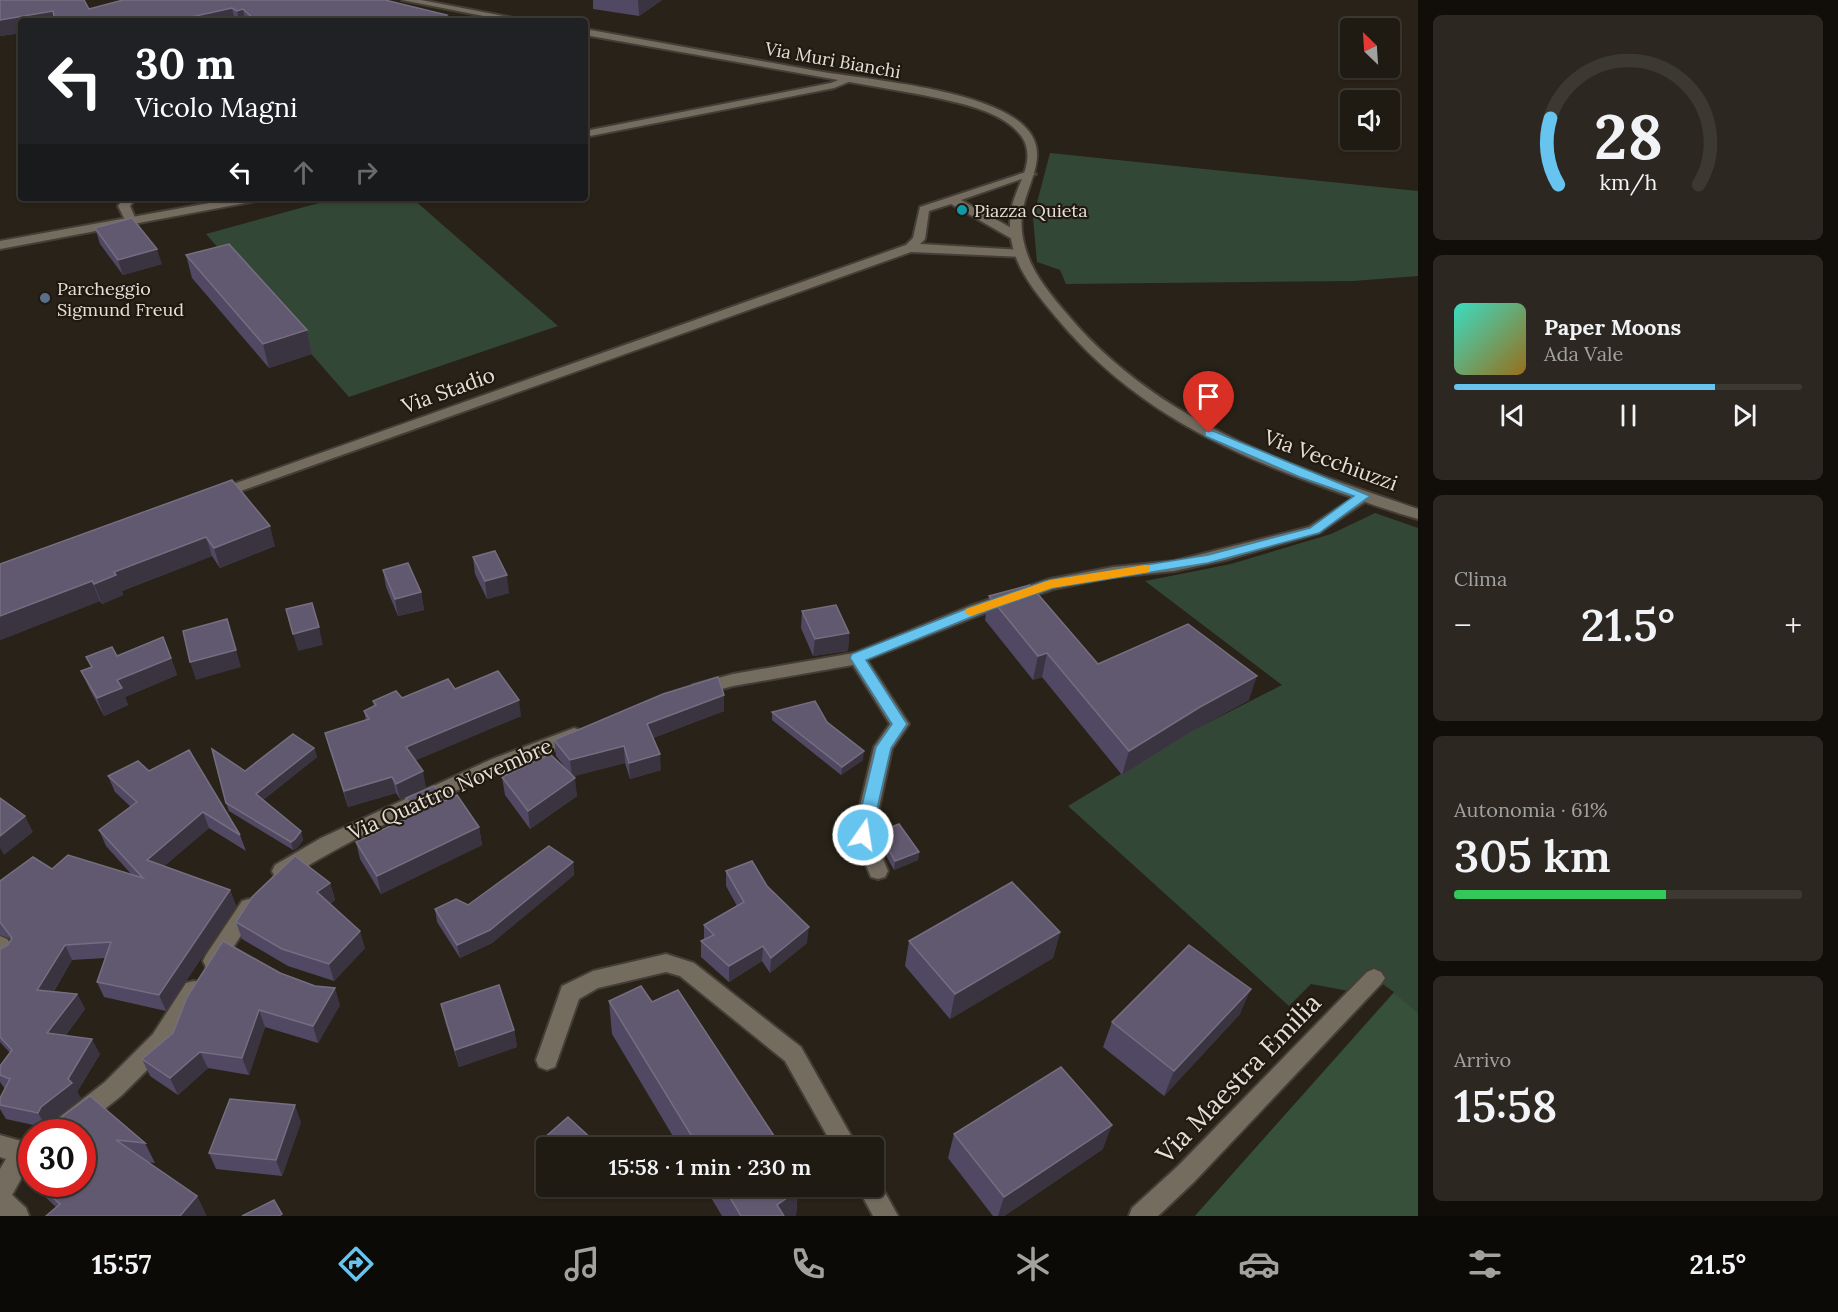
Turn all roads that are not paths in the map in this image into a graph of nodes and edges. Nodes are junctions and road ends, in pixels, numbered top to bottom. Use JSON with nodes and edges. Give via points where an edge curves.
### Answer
{"nodes":[{"id":1,"x":406,"y":0,"type":"edge"},
{"id":2,"x":507,"y":18,"type":"edge"},
{"id":3,"x":588,"y":33,"type":"edge"},
{"id":4,"x":848,"y":79,"type":"junction"},
{"id":5,"x":588,"y":133,"type":"edge"},
{"id":6,"x":1030,"y":174,"type":"junction"},
{"id":7,"x":952,"y":200,"type":"junction"},
{"id":8,"x":128,"y":201,"type":"edge"},
{"id":9,"x":240,"y":201,"type":"edge"},
{"id":10,"x":131,"y":222,"type":"junction"},
{"id":11,"x":1018,"y":237,"type":"junction"},
{"id":12,"x":0,"y":245,"type":"edge"},
{"id":13,"x":910,"y":248,"type":"junction"},
{"id":14,"x":1021,"y":254,"type":"junction"},
{"id":15,"x":1364,"y":496,"type":"junction"},
{"id":16,"x":202,"y":500,"type":"edge"},
{"id":17,"x":1418,"y":514,"type":"edge"},
{"id":18,"x":857,"y":658,"type":"junction"},
{"id":19,"x":688,"y":692,"type":"edge"},
{"id":20,"x":594,"y":728,"type":"edge"},
{"id":21,"x":878,"y":871,"type":"dead end"},
{"id":22,"x":0,"y":945,"type":"edge"},
{"id":23,"x":0,"y":958,"type":"edge"},
{"id":24,"x":1374,"y":978,"type":"dead end"},
{"id":25,"x":547,"y":1060,"type":"dead end"},
{"id":26,"x":75,"y":1119,"type":"edge"},
{"id":27,"x":841,"y":1137,"type":"edge"},
{"id":28,"x":18,"y":1149,"type":"edge"},
{"id":29,"x":0,"y":1193,"type":"edge"},
{"id":30,"x":875,"y":1197,"type":"edge"},
{"id":31,"x":0,"y":1201,"type":"edge"},
{"id":32,"x":17,"y":1216,"type":"edge"},
{"id":33,"x":886,"y":1216,"type":"edge"},
{"id":34,"x":1141,"y":1216,"type":"edge"}],
"edges":[{"from":1,"to":2,"type":"street"},
{"from":3,"to":4,"type":"street","name":"Via Muri Bianchi"},
{"from":4,"to":5,"type":"street","via":[[834,85]]},
{"from":4,"to":6,"type":"street","name":"Via Muri Bianchi","via":[[946,98],[1004,118],[1016,125],[1028,141],[1033,162]]},
{"from":6,"to":7,"type":"street"},
{"from":6,"to":11,"type":"street","via":[[1015,215]]},
{"from":7,"to":11,"type":"street"},
{"from":7,"to":13,"type":"street","via":[[924,209],[919,239]]},
{"from":8,"to":10,"type":"street","via":[[124,206]]},
{"from":9,"to":10,"type":"street"},
{"from":10,"to":12,"type":"street"},
{"from":11,"to":14,"type":"street"},
{"from":13,"to":14,"type":"street","name":"Via Stadio"},
{"from":13,"to":16,"type":"street","name":"Via Stadio"},
{"from":14,"to":15,"type":"street","name":"Via Vecchiuzzi","via":[[1064,321],[1090,350],[1140,391],[1227,443]]},
{"from":15,"to":17,"type":"street","name":"Via Vecchiuzzi"},
{"from":15,"to":18,"type":"street","via":[[1314,530],[1184,564],[1050,584]]},
{"from":18,"to":19,"type":"street","via":[[732,680]]},
{"from":18,"to":21,"type":"street","via":[[900,724],[883,747],[863,835]]},
{"from":20,"to":26,"type":"street","name":"Via Quattro Novembre","via":[[467,779],[287,866],[257,895],[234,948],[161,1041],[113,1089]]},
{"from":22,"to":23,"type":"street","via":[[8,953]]},
{"from":24,"to":34,"type":"street","name":"Via Maestra Emilia"},
{"from":25,"to":27,"type":"street","via":[[570,993],[593,980],[666,963],[687,969],[793,1054]]},
{"from":28,"to":29,"type":"street"},
{"from":30,"to":33,"type":"street"},
{"from":31,"to":32,"type":"street"}]}
